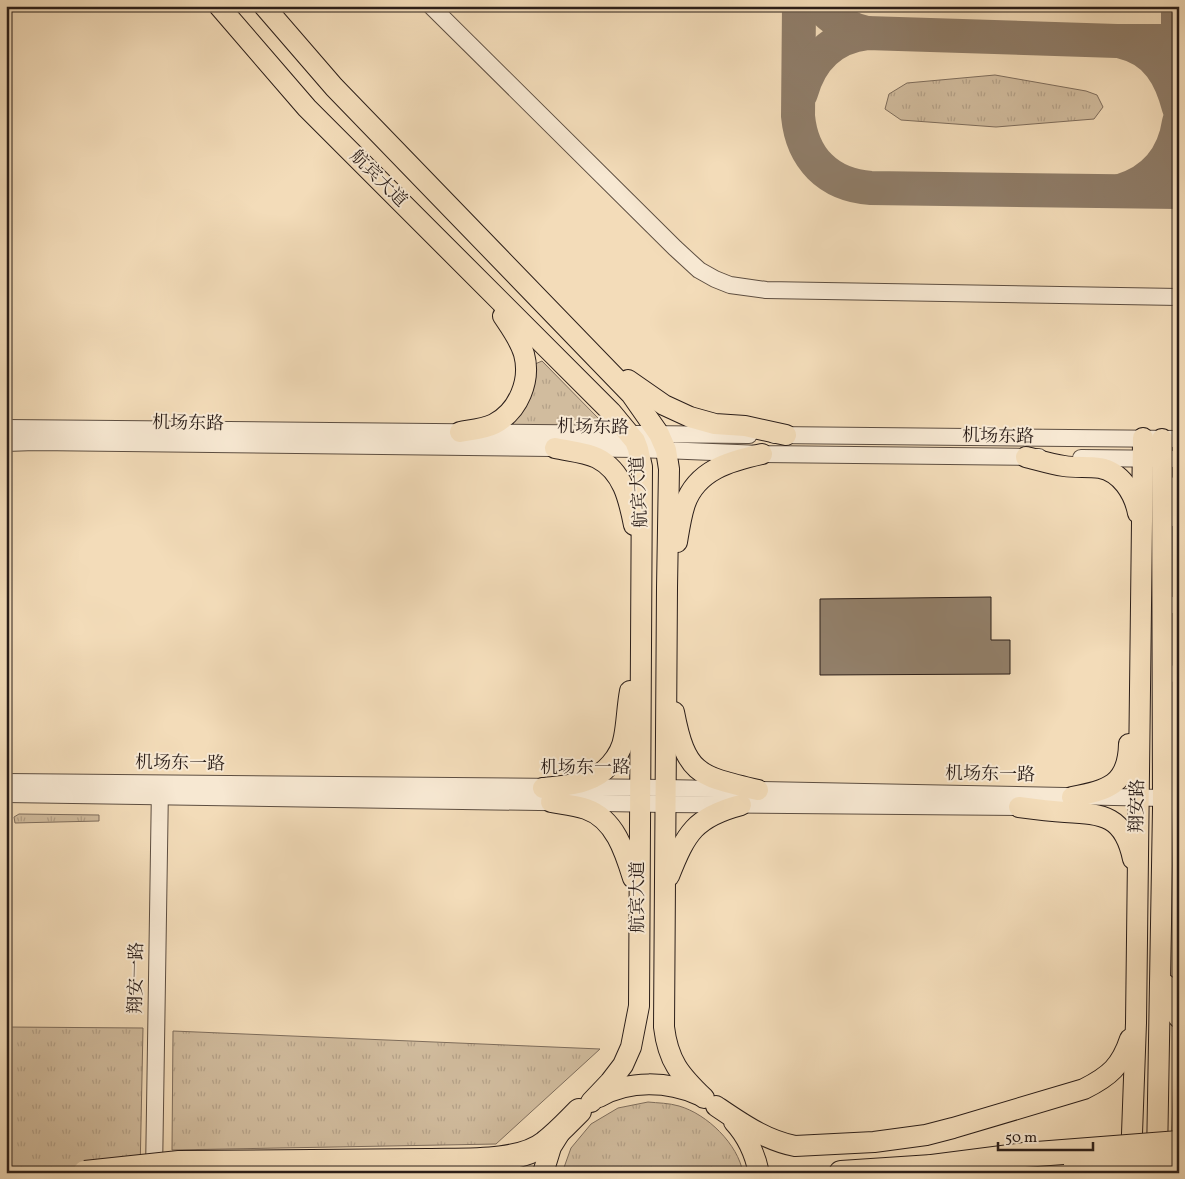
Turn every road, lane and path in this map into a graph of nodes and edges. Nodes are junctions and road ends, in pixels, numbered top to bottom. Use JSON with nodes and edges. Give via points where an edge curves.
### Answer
{"nodes":[{"id":1,"x":219,"y":6,"type":"edge"},
{"id":2,"x":264,"y":6,"type":"edge"},
{"id":3,"x":432,"y":6,"type":"edge"},
{"id":4,"x":478,"y":279,"type":"junction"},
{"id":5,"x":1179,"y":297,"type":"edge"},
{"id":6,"x":593,"y":355,"type":"junction"},
{"id":7,"x":6,"y":428,"type":"edge"},
{"id":8,"x":460,"y":432,"type":"junction"},
{"id":9,"x":786,"y":435,"type":"junction"},
{"id":10,"x":1161,"y":439,"type":"edge"},
{"id":11,"x":634,"y":441,"type":"junction"},
{"id":12,"x":662,"y":442,"type":"junction"},
{"id":13,"x":6,"y":443,"type":"edge"},
{"id":14,"x":555,"y":448,"type":"junction"},
{"id":15,"x":762,"y":454,"type":"junction"},
{"id":16,"x":1026,"y":457,"type":"junction"},
{"id":17,"x":1161,"y":459,"type":"edge"},
{"id":18,"x":1179,"y":486,"type":"edge"},
{"id":19,"x":1142,"y":533,"type":"junction"},
{"id":20,"x":642,"y":538,"type":"junction"},
{"id":21,"x":642,"y":563,"type":"junction"},
{"id":22,"x":667,"y":588,"type":"junction"},
{"id":23,"x":1168,"y":600,"type":"edge"},
{"id":24,"x":640,"y":648,"type":"junction"},
{"id":25,"x":666,"y":673,"type":"junction"},
{"id":26,"x":1171,"y":674,"type":"edge"},
{"id":27,"x":1140,"y":681,"type":"junction"},
{"id":28,"x":6,"y":782,"type":"edge"},
{"id":29,"x":160,"y":790,"type":"junction"},
{"id":30,"x":758,"y":790,"type":"junction"},
{"id":31,"x":6,"y":794,"type":"edge"},
{"id":32,"x":547,"y":795,"type":"junction"},
{"id":33,"x":639,"y":796,"type":"junction"},
{"id":34,"x":665,"y":796,"type":"junction"},
{"id":35,"x":1072,"y":797,"type":"junction"},
{"id":36,"x":1138,"y":803,"type":"junction"},
{"id":37,"x":1163,"y":803,"type":"junction"},
{"id":38,"x":741,"y":805,"type":"junction"},
{"id":39,"x":1019,"y":807,"type":"junction"},
{"id":40,"x":1137,"y":880,"type":"junction"},
{"id":41,"x":665,"y":884,"type":"junction"},
{"id":42,"x":638,"y":893,"type":"junction"},
{"id":43,"x":1161,"y":963,"type":"junction"},
{"id":44,"x":1179,"y":1018,"type":"edge"},
{"id":45,"x":1136,"y":1023,"type":"junction"},
{"id":46,"x":710,"y":1102,"type":"junction"},
{"id":47,"x":585,"y":1107,"type":"junction"},
{"id":48,"x":1179,"y":1143,"type":"edge"},
{"id":49,"x":1179,"y":1165,"type":"edge"},
{"id":50,"x":932,"y":1167,"type":"junction"},
{"id":51,"x":85,"y":1173,"type":"edge"},
{"id":52,"x":154,"y":1173,"type":"edge"},
{"id":53,"x":543,"y":1173,"type":"edge"},
{"id":54,"x":759,"y":1173,"type":"edge"},
{"id":55,"x":841,"y":1173,"type":"edge"},
{"id":56,"x":1130,"y":1173,"type":"edge"},
{"id":57,"x":1156,"y":1173,"type":"edge"}],
"edges":[{"from":1,"to":4,"type":"main road","name":"航宾大道","via":[[307,108]]},
{"from":2,"to":6,"type":"main road","name":"航宾大道","via":[[334,87]]},
{"from":3,"to":5,"type":"street","via":[[675,248],[700,270],[730,285],[766,290]]},
{"from":4,"to":8,"type":"main road","via":[[519,341],[526,377],[518,400],[504,418],[484,428]]},
{"from":4,"to":11,"type":"main road","name":"航宾大道","via":[[611,412]]},
{"from":6,"to":9,"type":"main road","via":[[677,412],[715,424],[745,426]]},
{"from":6,"to":12,"type":"main road","name":"航宾大道","via":[[630,394]]},
{"from":7,"to":8,"type":"street","name":"机场东路"},
{"from":8,"to":11,"type":"street","name":"机场东路"},
{"from":9,"to":10,"type":"street","name":"机场东路"},
{"from":9,"to":12,"type":"street","name":"机场东路"},
{"from":10,"to":17,"type":"main road","name":"翔安路"},
{"from":11,"to":12,"type":"street","name":"机场东路"},
{"from":11,"to":14,"type":"street","name":"机场东路"},
{"from":11,"to":20,"type":"main road","name":"航宾大道","via":[[642,467]]},
{"from":12,"to":15,"type":"street","name":"机场东路"},
{"from":12,"to":22,"type":"main road","name":"航宾大道","via":[[669,469]]},
{"from":13,"to":14,"type":"street","name":"机场东路"},
{"from":14,"to":21,"type":"main road","via":[[598,458],[618,477],[628,500]]},
{"from":15,"to":16,"type":"street","name":"机场东路"},
{"from":15,"to":22,"type":"main road","via":[[721,465],[710,471],[694,488],[685,505]]},
{"from":16,"to":17,"type":"street","name":"机场东路"},
{"from":16,"to":19,"type":"main road","via":[[1110,472],[1134,498]]},
{"from":17,"to":19,"type":"main road","name":"翔安路"},
{"from":17,"to":23,"type":"main road","name":"翔安路"},
{"from":18,"to":23,"type":"main road","via":[[1173,502]]},
{"from":19,"to":27,"type":"main road","name":"翔安路"},
{"from":20,"to":21,"type":"main road","name":"航宾大道"},
{"from":20,"to":22,"type":"main road","via":[[650,518],[660,519]]},
{"from":21,"to":24,"type":"main road","name":"航宾大道"},
{"from":22,"to":25,"type":"main road","name":"航宾大道"},
{"from":23,"to":26,"type":"main road","name":"翔安路"},
{"from":24,"to":32,"type":"main road","via":[[626,707],[624,737],[617,756],[587,781]]},
{"from":24,"to":33,"type":"main road","name":"航宾大道"},
{"from":25,"to":30,"type":"main road","via":[[678,732],[689,760],[699,771],[715,780]]},
{"from":25,"to":34,"type":"main road","name":"航宾大道"},
{"from":26,"to":37,"type":"main road","name":"翔安路"},
{"from":27,"to":35,"type":"main road","via":[[1130,720],[1129,757],[1123,774],[1099,791]]},
{"from":27,"to":36,"type":"main road","name":"翔安路"},
{"from":28,"to":29,"type":"street","name":"机场东一路"},
{"from":29,"to":31,"type":"street","name":"机场东一路"},
{"from":29,"to":32,"type":"street","name":"机场东一路"},
{"from":29,"to":52,"type":"street","name":"翔安一路"},
{"from":30,"to":34,"type":"street","name":"机场东一路"},
{"from":30,"to":35,"type":"street","name":"机场东一路"},
{"from":32,"to":33,"type":"street","name":"机场东一路"},
{"from":32,"to":42,"type":"main road","via":[[585,808],[609,825],[623,847]]},
{"from":33,"to":34,"type":"street","name":"机场东一路"},
{"from":33,"to":42,"type":"main road","name":"航宾大道"},
{"from":34,"to":38,"type":"street","name":"机场东一路"},
{"from":34,"to":41,"type":"main road","name":"航宾大道"},
{"from":35,"to":36,"type":"street","name":"机场东一路"},
{"from":36,"to":37,"type":"street","name":"机场东一路"},
{"from":36,"to":39,"type":"street","name":"机场东一路"},
{"from":36,"to":40,"type":"main road","name":"翔安路"},
{"from":37,"to":43,"type":"main road","name":"翔安路"},
{"from":38,"to":39,"type":"street","name":"机场东一路"},
{"from":38,"to":41,"type":"main road","via":[[722,810],[699,823],[683,843]]},
{"from":39,"to":40,"type":"main road","via":[[1109,818],[1125,834]]},
{"from":40,"to":45,"type":"main road","name":"翔安路"},
{"from":41,"to":46,"type":"main road","name":"航宾大道","via":[[666,1044],[677,1070]]},
{"from":42,"to":47,"type":"main road","name":"航宾大道","via":[[639,1006],[631,1047],[610,1082]]},
{"from":43,"to":44,"type":"main road","via":[[1168,995]]},
{"from":43,"to":57,"type":"main road","name":"翔安路"},
{"from":45,"to":46,"type":"main road","via":[[1125,1056],[1097,1083],[926,1135],[874,1142],[795,1146],[768,1138]]},
{"from":45,"to":56,"type":"main road","name":"翔安路"},
{"from":46,"to":47,"type":"main road","via":[[678,1088],[647,1084],[618,1089]]},
{"from":46,"to":54,"type":"main road","via":[[737,1125],[752,1150]]},
{"from":47,"to":51,"type":"highway","bridge":true,"via":[[545,1144],[532,1151],[501,1158],[179,1163]]},
{"from":47,"to":53,"type":"main road","name":"航宾大道","via":[[559,1134]]},
{"from":48,"to":50,"type":"highway","bridge":true,"via":[[1024,1155]]},
{"from":49,"to":50,"type":"highway","bridge":true},
{"from":50,"to":55,"type":"highway"}]}
